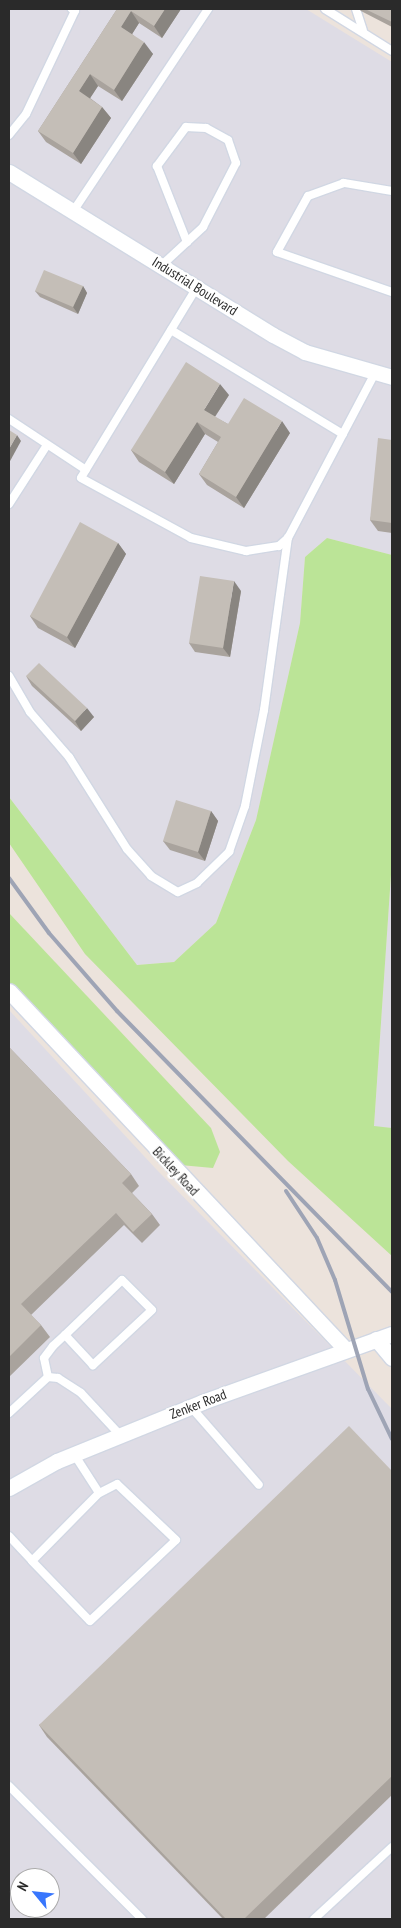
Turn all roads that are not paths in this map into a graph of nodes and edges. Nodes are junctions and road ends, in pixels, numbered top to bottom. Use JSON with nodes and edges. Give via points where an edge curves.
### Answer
{"nodes":[{"id":1,"x":72,"y":9,"type":"edge"},
{"id":2,"x":208,"y":9,"type":"edge"},
{"id":3,"x":325,"y":9,"type":"edge"},
{"id":4,"x":356,"y":9,"type":"edge"},
{"id":5,"x":368,"y":35,"type":"junction"},
{"id":6,"x":392,"y":51,"type":"edge"},
{"id":7,"x":9,"y":135,"type":"edge"},
{"id":8,"x":9,"y":172,"type":"edge"},
{"id":9,"x":392,"y":191,"type":"edge"},
{"id":10,"x":74,"y":210,"type":"junction"},
{"id":11,"x":187,"y":242,"type":"junction"},
{"id":12,"x":162,"y":265,"type":"junction"},
{"id":13,"x":198,"y":288,"type":"junction"},
{"id":14,"x":392,"y":292,"type":"edge"},
{"id":15,"x":171,"y":330,"type":"junction"},
{"id":16,"x":375,"y":373,"type":"junction"},
{"id":17,"x":392,"y":377,"type":"edge"},
{"id":18,"x":9,"y":419,"type":"edge"},
{"id":19,"x":343,"y":434,"type":"junction"},
{"id":20,"x":47,"y":445,"type":"junction"},
{"id":21,"x":86,"y":470,"type":"junction"},
{"id":22,"x":9,"y":504,"type":"edge"},
{"id":23,"x":288,"y":538,"type":"junction"},
{"id":24,"x":9,"y":676,"type":"edge"},
{"id":25,"x":9,"y":991,"type":"edge"},
{"id":26,"x":392,"y":1334,"type":"edge"},
{"id":27,"x":65,"y":1335,"type":"junction"},
{"id":28,"x":376,"y":1339,"type":"junction"},
{"id":29,"x":344,"y":1349,"type":"junction"},
{"id":30,"x":392,"y":1358,"type":"edge"},
{"id":31,"x":48,"y":1377,"type":"junction"},
{"id":32,"x":191,"y":1406,"type":"junction"},
{"id":33,"x":9,"y":1412,"type":"edge"},
{"id":34,"x":120,"y":1435,"type":"junction"},
{"id":35,"x":74,"y":1454,"type":"junction"},
{"id":36,"x":259,"y":1485,"type":"dead end"},
{"id":37,"x":9,"y":1488,"type":"edge"},
{"id":38,"x":99,"y":1493,"type":"junction"},
{"id":39,"x":9,"y":1536,"type":"edge"},
{"id":40,"x":32,"y":1561,"type":"junction"},
{"id":41,"x":9,"y":1786,"type":"edge"},
{"id":42,"x":392,"y":1847,"type":"edge"},
{"id":43,"x":142,"y":1919,"type":"edge"},
{"id":44,"x":314,"y":1919,"type":"edge"}],
"edges":[{"from":1,"to":7,"type":"lane","via":[[75,11],[26,114]]},
{"from":2,"to":10,"type":"lane"},
{"from":3,"to":5,"type":"lane"},
{"from":4,"to":5,"type":"lane","via":[[357,23]]},
{"from":5,"to":6,"type":"lane"},
{"from":8,"to":10,"type":"street","name":"Industrial Boulevard"},
{"from":9,"to":14,"type":"lane","via":[[344,183],[308,196],[277,252]]},
{"from":10,"to":12,"type":"street","name":"Industrial Boulevard"},
{"from":11,"to":11,"type":"lane","via":[[203,226],[236,164],[228,140],[206,128],[186,126],[157,166]]},
{"from":11,"to":12,"type":"lane"},
{"from":12,"to":13,"type":"street","name":"Industrial Boulevard"},
{"from":13,"to":15,"type":"lane"},
{"from":13,"to":16,"type":"street","name":"Industrial Boulevard","via":[[305,352]]},
{"from":15,"to":19,"type":"lane"},
{"from":15,"to":21,"type":"lane"},
{"from":16,"to":17,"type":"street","name":"Industrial Boulevard"},
{"from":16,"to":19,"type":"lane"},
{"from":18,"to":20,"type":"lane"},
{"from":19,"to":23,"type":"lane"},
{"from":20,"to":21,"type":"lane"},
{"from":20,"to":22,"type":"lane"},
{"from":21,"to":23,"type":"lane","via":[[81,478],[191,538],[218,547],[266,549]]},
{"from":23,"to":24,"type":"lane","via":[[264,710],[245,806],[229,852],[197,883],[178,892],[151,876],[122,842],[69,757],[30,712]]},
{"from":25,"to":29,"type":"street","name":"Bickley Road"},
{"from":26,"to":28,"type":"street","name":"Zenker Road"},
{"from":27,"to":27,"type":"lane","via":[[122,1280],[152,1310],[93,1366]]},
{"from":27,"to":31,"type":"lane","via":[[44,1358]]},
{"from":28,"to":29,"type":"street","name":"Zenker Road"},
{"from":28,"to":30,"type":"street"},
{"from":29,"to":32,"type":"street","name":"Zenker Road"},
{"from":31,"to":33,"type":"lane"},
{"from":31,"to":34,"type":"lane","via":[[58,1378],[81,1393]]},
{"from":32,"to":34,"type":"street","name":"Zenker Road"},
{"from":32,"to":36,"type":"lane"},
{"from":34,"to":35,"type":"street","name":"Zenker Road"},
{"from":35,"to":37,"type":"street","name":"Zenker Road"},
{"from":35,"to":38,"type":"lane"},
{"from":38,"to":40,"type":"lane"},
{"from":38,"to":40,"type":"lane","via":[[117,1484],[176,1540],[90,1621]]},
{"from":39,"to":40,"type":"lane"},
{"from":41,"to":43,"type":"lane"},
{"from":42,"to":44,"type":"lane"}]}
